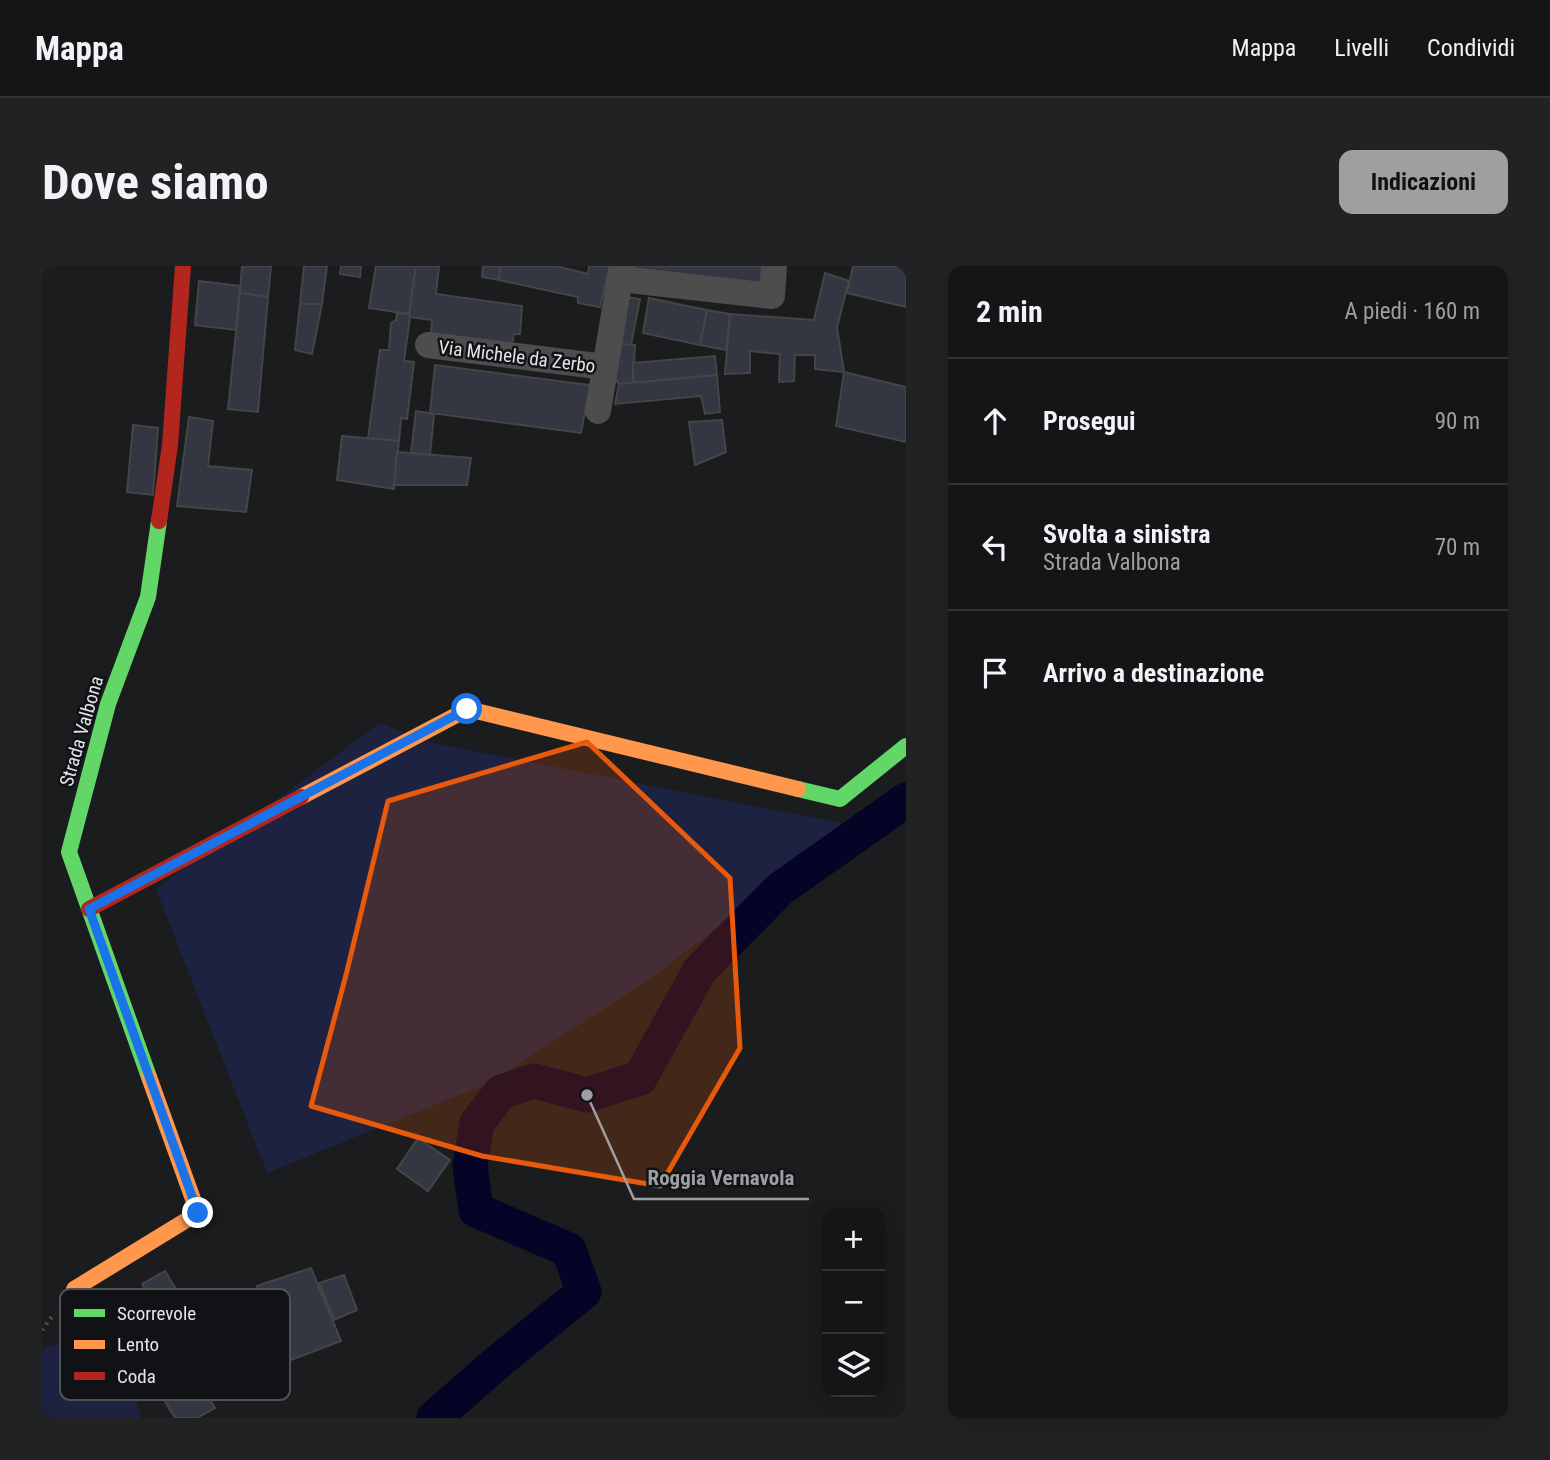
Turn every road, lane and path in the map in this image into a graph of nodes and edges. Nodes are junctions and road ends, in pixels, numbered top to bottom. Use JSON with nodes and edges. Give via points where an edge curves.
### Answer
{"nodes":[{"id":1,"x":183,"y":266,"type":"edge"},
{"id":2,"x":774,"y":266,"type":"edge"},
{"id":3,"x":621,"y":272,"type":"edge"},
{"id":4,"x":428,"y":345,"type":"dead end"},
{"id":5,"x":605,"y":367,"type":"junction"},
{"id":6,"x":598,"y":411,"type":"dead end"},
{"id":7,"x":906,"y":746,"type":"edge"},
{"id":8,"x":89,"y":909,"type":"junction"},
{"id":9,"x":74,"y":1289,"type":"dead end"}],
"edges":[{"from":1,"to":8,"type":"street","name":"Strada Valbona","via":[[170,445],[148,597],[108,704],[69,852]]},
{"from":2,"to":3,"type":"street","via":[[772,296]]},
{"from":3,"to":5,"type":"street","name":"Via Michele da Zerbo"},
{"from":4,"to":5,"type":"street","name":"Via Michele da Zerbo"},
{"from":5,"to":6,"type":"street","name":"Via Michele da Zerbo"},
{"from":7,"to":8,"type":"street","via":[[840,799],[467,709]]},
{"from":8,"to":9,"type":"street","name":"Strada Valbona","via":[[198,1213]]}]}
